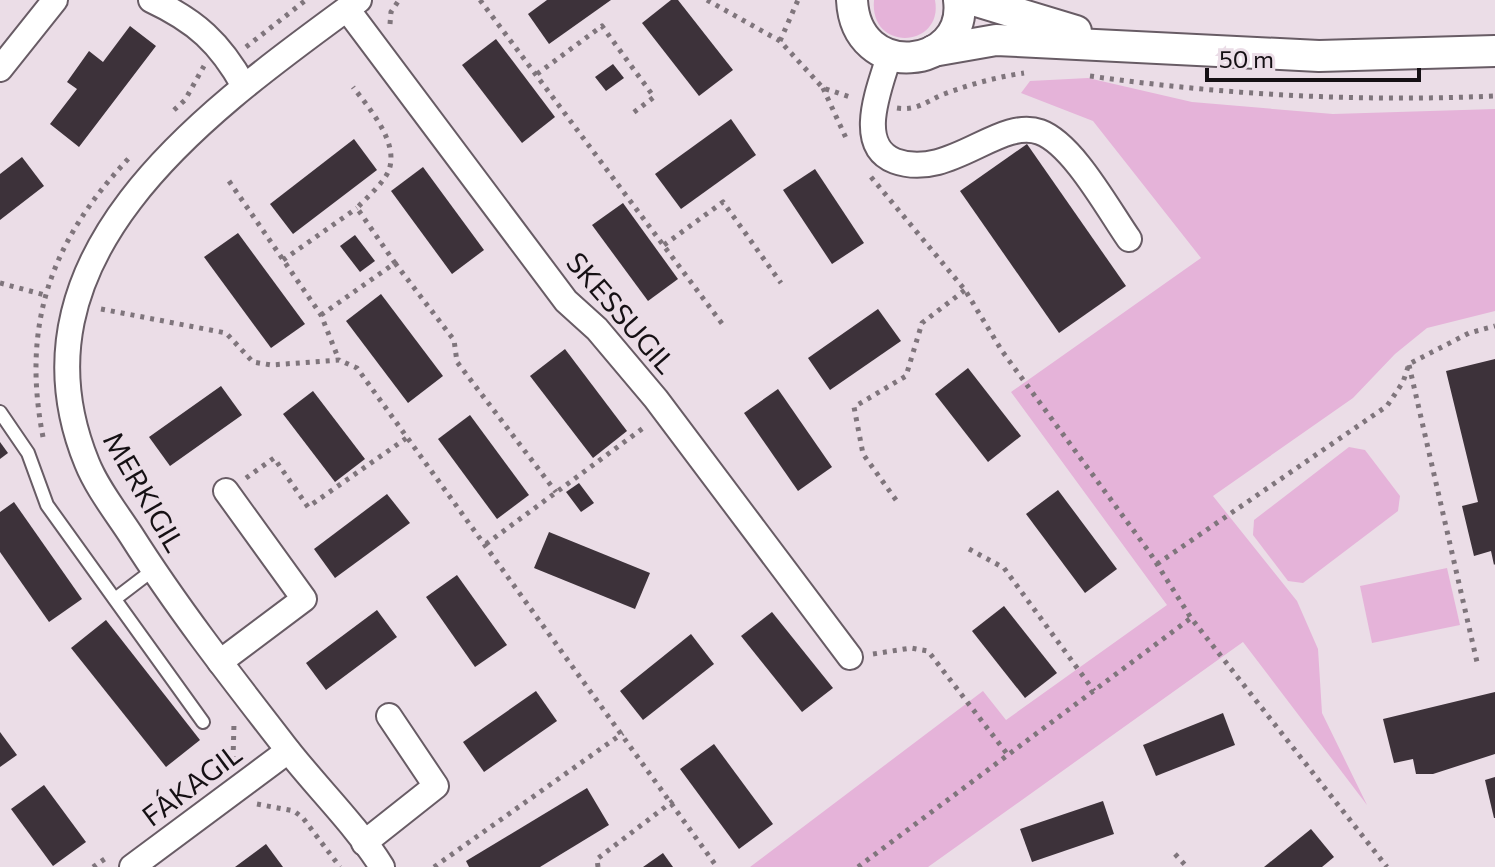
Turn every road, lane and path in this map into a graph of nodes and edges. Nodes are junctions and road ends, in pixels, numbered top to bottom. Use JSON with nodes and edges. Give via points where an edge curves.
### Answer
{"nodes":[{"id":1,"x":55,"y":0,"type":"edge"},
{"id":2,"x":151,"y":0,"type":"edge"},
{"id":3,"x":306,"y":0,"type":"edge"},
{"id":4,"x":399,"y":0,"type":"edge"},
{"id":5,"x":480,"y":0,"type":"edge"},
{"id":6,"x":707,"y":0,"type":"edge"},
{"id":7,"x":798,"y":0,"type":"edge"},
{"id":8,"x":959,"y":0,"type":"edge"},
{"id":9,"x":973,"y":0,"type":"edge"},
{"id":10,"x":353,"y":4,"type":"edge"},
{"id":11,"x":848,"y":5,"type":"edge"},
{"id":12,"x":390,"y":27,"type":"dead end"},
{"id":13,"x":780,"y":41,"type":"junction"},
{"id":14,"x":1120,"y":43,"type":"junction"},
{"id":15,"x":933,"y":51,"type":"junction"},
{"id":16,"x":1495,"y":51,"type":"edge"},
{"id":17,"x":226,"y":55,"type":"junction"},
{"id":18,"x":889,"y":56,"type":"junction"},
{"id":19,"x":0,"y":69,"type":"edge"},
{"id":20,"x":1031,"y":72,"type":"dead end"},
{"id":21,"x":537,"y":74,"type":"junction"},
{"id":22,"x":1087,"y":76,"type":"dead end"},
{"id":23,"x":244,"y":86,"type":"junction"},
{"id":24,"x":353,"y":87,"type":"dead end"},
{"id":25,"x":823,"y":88,"type":"junction"},
{"id":26,"x":1495,"y":96,"type":"edge"},
{"id":27,"x":875,"y":106,"type":"junction"},
{"id":28,"x":633,"y":113,"type":"dead end"},
{"id":29,"x":167,"y":117,"type":"dead end"},
{"id":30,"x":139,"y":148,"type":"dead end"},
{"id":31,"x":854,"y":149,"type":"dead end"},
{"id":32,"x":869,"y":173,"type":"dead end"},
{"id":33,"x":229,"y":181,"type":"dead end"},
{"id":34,"x":357,"y":208,"type":"junction"},
{"id":35,"x":1129,"y":239,"type":"dead end"},
{"id":36,"x":664,"y":245,"type":"junction"},
{"id":37,"x":283,"y":260,"type":"junction"},
{"id":38,"x":395,"y":263,"type":"junction"},
{"id":39,"x":0,"y":283,"type":"edge"},
{"id":40,"x":781,"y":283,"type":"dead end"},
{"id":41,"x":965,"y":290,"type":"junction"},
{"id":42,"x":44,"y":295,"type":"junction"},
{"id":43,"x":75,"y":304,"type":"junction"},
{"id":44,"x":321,"y":315,"type":"junction"},
{"id":45,"x":723,"y":325,"type":"dead end"},
{"id":46,"x":1495,"y":326,"type":"edge"},
{"id":47,"x":339,"y":360,"type":"junction"},
{"id":48,"x":1409,"y":364,"type":"junction"},
{"id":49,"x":666,"y":411,"type":"junction"},
{"id":50,"x":0,"y":412,"type":"edge"},
{"id":51,"x":408,"y":437,"type":"junction"},
{"id":52,"x":45,"y":447,"type":"dead end"},
{"id":53,"x":226,"y":491,"type":"joint"},
{"id":54,"x":556,"y":492,"type":"junction"},
{"id":55,"x":896,"y":500,"type":"dead end"},
{"id":56,"x":486,"y":544,"type":"junction"},
{"id":57,"x":969,"y":549,"type":"dead end"},
{"id":58,"x":1157,"y":564,"type":"junction"},
{"id":59,"x":153,"y":570,"type":"junction"},
{"id":60,"x":115,"y":599,"type":"junction"},
{"id":61,"x":1191,"y":618,"type":"junction"},
{"id":62,"x":850,"y":657,"type":"joint"},
{"id":63,"x":220,"y":662,"type":"junction"},
{"id":64,"x":1477,"y":662,"type":"dead end"},
{"id":65,"x":1094,"y":691,"type":"junction"},
{"id":66,"x":227,"y":713,"type":"dead end"},
{"id":67,"x":389,"y":716,"type":"dead end"},
{"id":68,"x":203,"y":722,"type":"dead end"},
{"id":69,"x":623,"y":733,"type":"junction"},
{"id":70,"x":288,"y":751,"type":"junction"},
{"id":71,"x":1008,"y":755,"type":"junction"},
{"id":72,"x":245,"y":784,"type":"junction"},
{"id":73,"x":673,"y":801,"type":"junction"},
{"id":74,"x":364,"y":843,"type":"junction"},
{"id":75,"x":1175,"y":854,"type":"dead end"},
{"id":76,"x":860,"y":866,"type":"edge"},
{"id":77,"x":132,"y":867,"type":"edge"},
{"id":78,"x":340,"y":867,"type":"edge"},
{"id":79,"x":382,"y":867,"type":"edge"},
{"id":80,"x":434,"y":867,"type":"edge"},
{"id":81,"x":598,"y":867,"type":"edge"},
{"id":82,"x":717,"y":867,"type":"edge"},
{"id":83,"x":1187,"y":867,"type":"edge"},
{"id":84,"x":1387,"y":867,"type":"edge"}],
"edges":[{"from":1,"to":19,"type":"street"},
{"from":2,"to":17,"type":"street","via":[[186,17]]},
{"from":3,"to":17,"type":"path"},
{"from":4,"to":12,"type":"path"},
{"from":5,"to":21,"type":"path"},
{"from":6,"to":13,"type":"path"},
{"from":7,"to":13,"type":"path"},
{"from":8,"to":15,"type":"street","via":[[956,24]]},
{"from":9,"to":14,"type":"street"},
{"from":10,"to":23,"type":"street","name":"MERKIGIL"},
{"from":10,"to":49,"type":"street","name":"SKESSUGIL","via":[[566,301],[607,340]]},
{"from":11,"to":18,"type":"street","via":[[860,33]]},
{"from":13,"to":25,"type":"path"},
{"from":14,"to":15,"type":"street","via":[[996,40]]},
{"from":14,"to":16,"type":"street","via":[[1319,56]]},
{"from":15,"to":18,"type":"street","via":[[919,57]]},
{"from":17,"to":23,"type":"street"},
{"from":17,"to":29,"type":"path","via":[[199,70],[185,100]]},
{"from":18,"to":27,"type":"street"},
{"from":20,"to":27,"type":"path","via":[[993,78],[912,110]]},
{"from":21,"to":28,"type":"path","via":[[602,26],[654,97]]},
{"from":21,"to":36,"type":"path"},
{"from":22,"to":26,"type":"path","via":[[1276,96]]},
{"from":23,"to":43,"type":"street","name":"MERKIGIL","via":[[135,194],[97,248]]},
{"from":24,"to":34,"type":"path","via":[[391,152],[388,172]]},
{"from":25,"to":27,"type":"path"},
{"from":25,"to":31,"type":"path"},
{"from":27,"to":35,"type":"street","via":[[872,134],[888,158],[914,168],[964,155],[1014,130],[1038,131],[1061,144]]},
{"from":30,"to":42,"type":"path","via":[[79,220]]},
{"from":32,"to":41,"type":"path"},
{"from":33,"to":37,"type":"path"},
{"from":34,"to":37,"type":"path"},
{"from":34,"to":38,"type":"path"},
{"from":36,"to":40,"type":"path","via":[[723,202]]},
{"from":36,"to":45,"type":"path"},
{"from":37,"to":44,"type":"path"},
{"from":38,"to":44,"type":"path"},
{"from":38,"to":54,"type":"path","via":[[454,340],[457,362]]},
{"from":39,"to":42,"type":"path"},
{"from":41,"to":55,"type":"path","via":[[922,323],[906,376],[854,407],[863,454]]},
{"from":41,"to":58,"type":"path","via":[[1002,351]]},
{"from":42,"to":43,"type":"path"},
{"from":42,"to":52,"type":"path","via":[[34,372]]},
{"from":43,"to":47,"type":"path","via":[[226,333],[253,362]]},
{"from":43,"to":59,"type":"street","name":"MERKIGIL","via":[[65,370],[76,428],[87,465]]},
{"from":44,"to":47,"type":"path"},
{"from":46,"to":48,"type":"path","via":[[1457,338]]},
{"from":47,"to":51,"type":"path","via":[[357,368]]},
{"from":48,"to":58,"type":"path","via":[[1387,406]]},
{"from":48,"to":64,"type":"path"},
{"from":49,"to":54,"type":"path"},
{"from":49,"to":62,"type":"street","name":"SKESSUGIL"},
{"from":50,"to":60,"type":"lane","via":[[28,453],[47,505]]},
{"from":51,"to":53,"type":"path","via":[[308,507],[274,458]]},
{"from":51,"to":56,"type":"path"},
{"from":53,"to":63,"type":"street","via":[[304,599]]},
{"from":54,"to":56,"type":"path"},
{"from":56,"to":69,"type":"path"},
{"from":57,"to":65,"type":"path","via":[[1004,568]]},
{"from":58,"to":61,"type":"path"},
{"from":59,"to":60,"type":"lane"},
{"from":59,"to":63,"type":"street","name":"MERKIGIL"},
{"from":60,"to":68,"type":"lane"},
{"from":61,"to":65,"type":"path"},
{"from":61,"to":84,"type":"path"},
{"from":62,"to":71,"type":"path","via":[[911,648],[928,651]]},
{"from":63,"to":70,"type":"street","name":"MERKIGIL"},
{"from":65,"to":71,"type":"path"},
{"from":66,"to":72,"type":"path","via":[[234,723],[233,763]]},
{"from":67,"to":74,"type":"street","via":[[436,786]]},
{"from":69,"to":73,"type":"path"},
{"from":69,"to":80,"type":"path"},
{"from":70,"to":72,"type":"street","name":"FÁKAGIL"},
{"from":70,"to":74,"type":"street","name":"MERKIGIL"},
{"from":71,"to":76,"type":"path"},
{"from":72,"to":77,"type":"street","name":"FÁKAGIL"},
{"from":72,"to":78,"type":"path","via":[[258,806],[294,811],[303,818]]},
{"from":73,"to":81,"type":"path","via":[[597,859]]},
{"from":73,"to":82,"type":"path"},
{"from":74,"to":79,"type":"street","name":"MERKIGIL"},
{"from":75,"to":83,"type":"path"}]}
